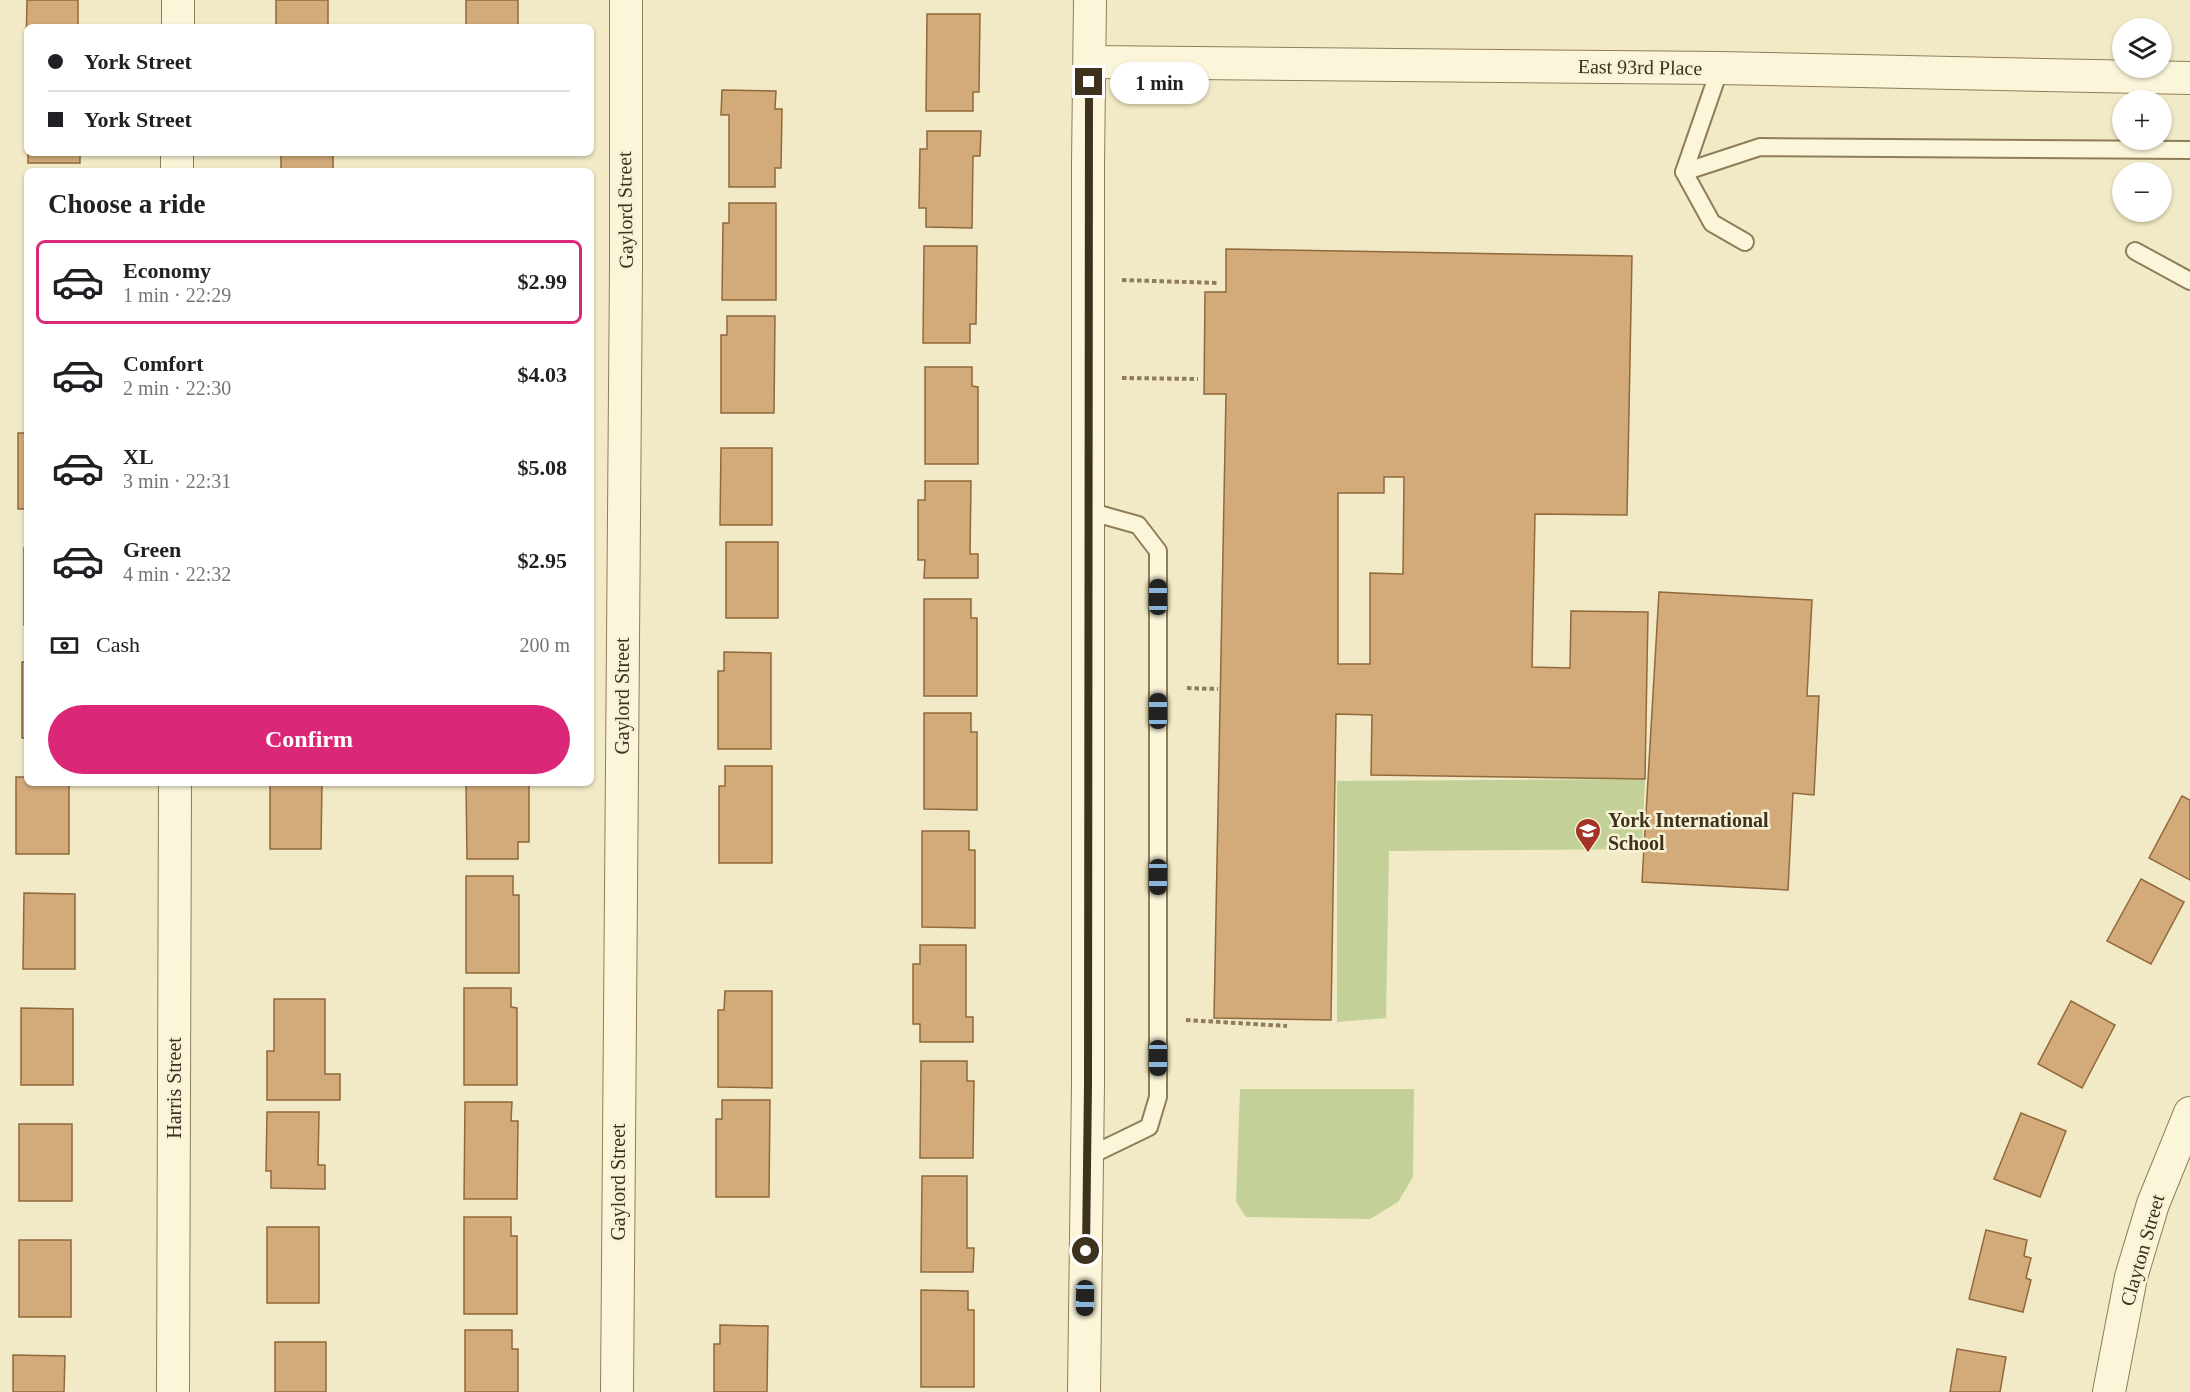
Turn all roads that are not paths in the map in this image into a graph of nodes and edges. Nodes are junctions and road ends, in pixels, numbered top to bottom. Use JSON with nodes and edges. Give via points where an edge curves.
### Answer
{"nodes":[{"id":1,"x":178,"y":0,"type":"edge"},
{"id":2,"x":626,"y":0,"type":"edge"},
{"id":3,"x":1090,"y":0,"type":"edge"},
{"id":4,"x":178,"y":24,"type":"edge"},
{"id":5,"x":1090,"y":62,"type":"junction"},
{"id":6,"x":1720,"y":68,"type":"junction"},
{"id":7,"x":2190,"y":78,"type":"edge"},
{"id":8,"x":2190,"y":150,"type":"edge"},
{"id":9,"x":1684,"y":172,"type":"junction"},
{"id":10,"x":1745,"y":242,"type":"dead end"},
{"id":11,"x":2135,"y":251,"type":"dead end"},
{"id":12,"x":2190,"y":280,"type":"edge"},
{"id":13,"x":1088,"y":511,"type":"junction"},
{"id":14,"x":175,"y":786,"type":"edge"},
{"id":15,"x":2190,"y":1113,"type":"edge"},
{"id":16,"x":1087,"y":1157,"type":"junction"},
{"id":17,"x":173,"y":1392,"type":"edge"},
{"id":18,"x":617,"y":1392,"type":"edge"},
{"id":19,"x":1084,"y":1392,"type":"edge"},
{"id":20,"x":2109,"y":1392,"type":"edge"}],
"edges":[{"from":1,"to":4,"type":"street"},
{"from":2,"to":18,"type":"street","name":"Gaylord Street"},
{"from":3,"to":5,"type":"street"},
{"from":5,"to":6,"type":"street","name":"East 93rd Place"},
{"from":5,"to":13,"type":"street"},
{"from":6,"to":7,"type":"street","name":"East 93rd Place"},
{"from":6,"to":9,"type":"lane"},
{"from":8,"to":9,"type":"lane","via":[[1760,147]]},
{"from":9,"to":10,"type":"lane","via":[[1712,223]]},
{"from":11,"to":12,"type":"lane"},
{"from":13,"to":16,"type":"street"},
{"from":13,"to":16,"type":"lane","via":[[1138,525],[1158,551],[1158,1097],[1149,1127]]},
{"from":14,"to":17,"type":"street","name":"Harris Street"},
{"from":15,"to":20,"type":"street","name":"Clayton Street","via":[[2153,1204],[2131,1276]]},
{"from":16,"to":19,"type":"street"}]}
